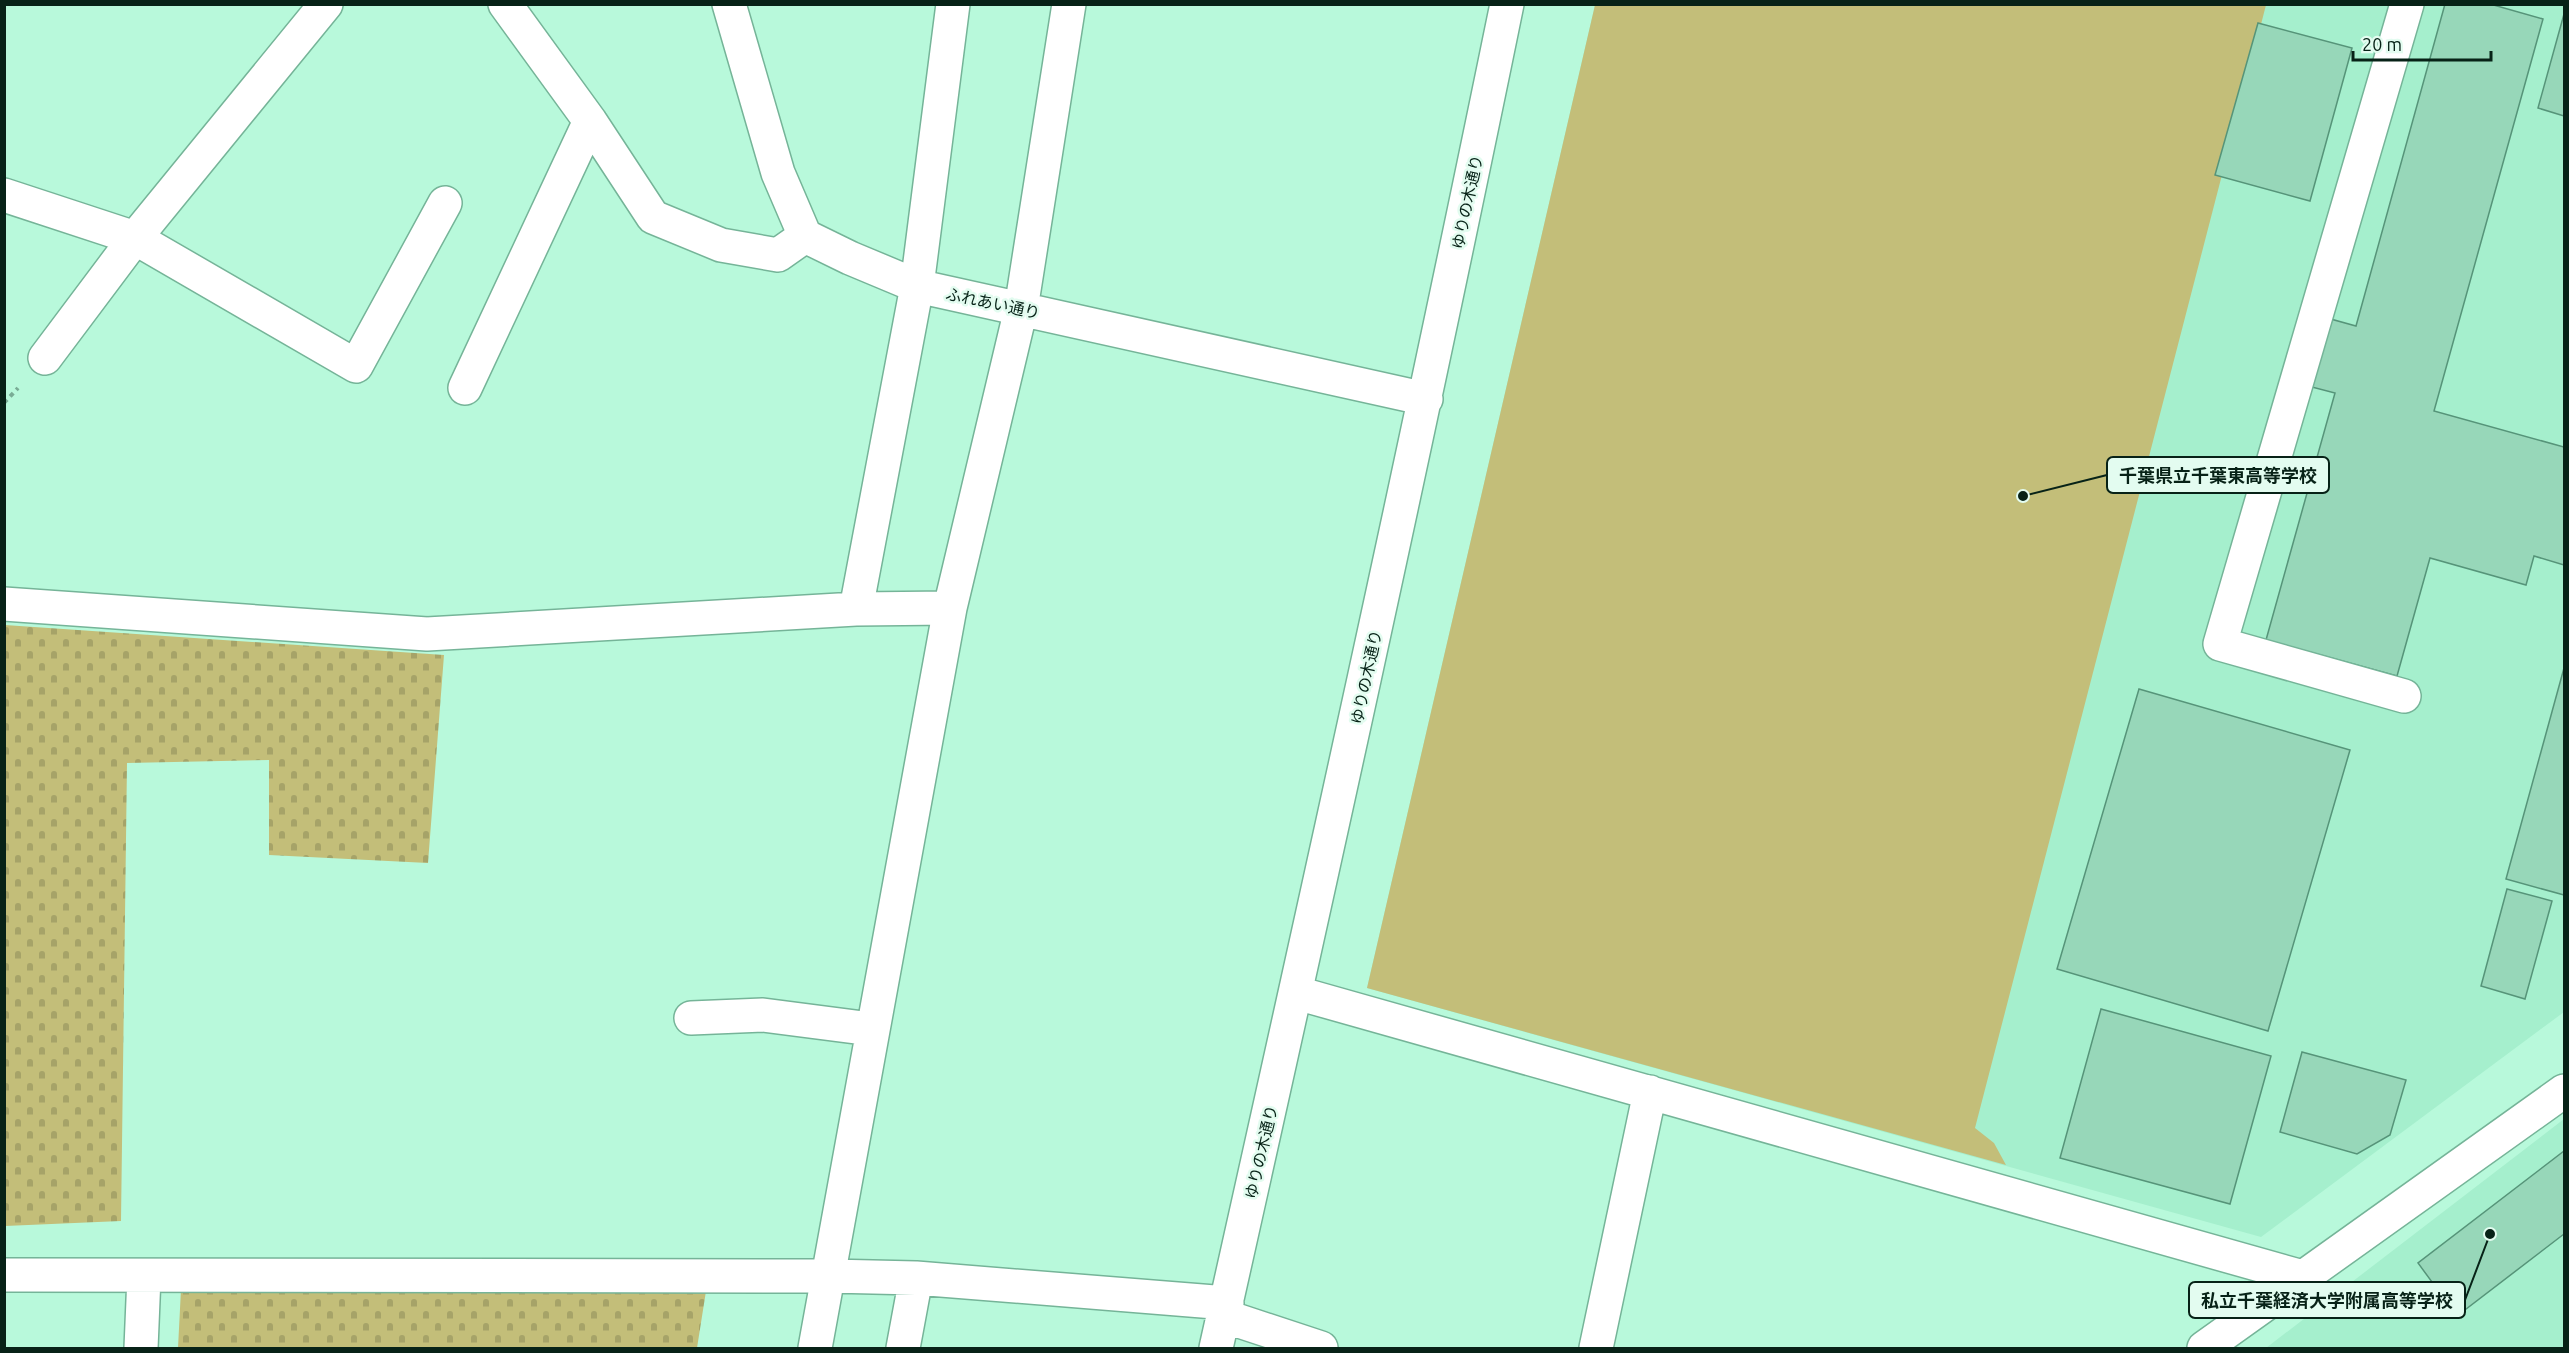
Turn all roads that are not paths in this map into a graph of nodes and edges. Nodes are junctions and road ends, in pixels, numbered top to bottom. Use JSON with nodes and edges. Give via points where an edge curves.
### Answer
{"nodes":[{"id":1,"x":326,"y":4,"type":"edge"},
{"id":2,"x":505,"y":4,"type":"edge"},
{"id":3,"x":729,"y":4,"type":"edge"},
{"id":4,"x":953,"y":4,"type":"edge"},
{"id":5,"x":1069,"y":4,"type":"edge"},
{"id":6,"x":1507,"y":4,"type":"edge"},
{"id":7,"x":2407,"y":4,"type":"edge"},
{"id":8,"x":590,"y":120,"type":"junction"},
{"id":9,"x":4,"y":195,"type":"edge"},
{"id":10,"x":445,"y":203,"type":"dead end"},
{"id":11,"x":806,"y":236,"type":"junction"},
{"id":12,"x":135,"y":238,"type":"junction"},
{"id":13,"x":916,"y":286,"type":"junction"},
{"id":14,"x":1021,"y":309,"type":"junction"},
{"id":15,"x":45,"y":358,"type":"dead end"},
{"id":16,"x":465,"y":388,"type":"dead end"},
{"id":17,"x":1426,"y":399,"type":"junction"},
{"id":18,"x":4,"y":604,"type":"edge"},
{"id":19,"x":950,"y":608,"type":"junction"},
{"id":20,"x":856,"y":609,"type":"junction"},
{"id":21,"x":2404,"y":696,"type":"dead end"},
{"id":22,"x":1297,"y":993,"type":"junction"},
{"id":23,"x":692,"y":1018,"type":"dead end"},
{"id":24,"x":871,"y":1029,"type":"junction"},
{"id":25,"x":2565,"y":1091,"type":"edge"},
{"id":26,"x":1650,"y":1092,"type":"junction"},
{"id":27,"x":4,"y":1275,"type":"edge"},
{"id":28,"x":144,"y":1276,"type":"junction"},
{"id":29,"x":830,"y":1276,"type":"junction"},
{"id":30,"x":916,"y":1278,"type":"junction"},
{"id":31,"x":2306,"y":1278,"type":"junction"},
{"id":32,"x":1225,"y":1310,"type":"junction"},
{"id":33,"x":141,"y":1348,"type":"edge"},
{"id":34,"x":815,"y":1348,"type":"edge"},
{"id":35,"x":903,"y":1348,"type":"edge"},
{"id":36,"x":1216,"y":1348,"type":"edge"},
{"id":37,"x":1321,"y":1348,"type":"edge"},
{"id":38,"x":1596,"y":1348,"type":"edge"},
{"id":39,"x":2204,"y":1348,"type":"edge"}],
"edges":[{"from":1,"to":12,"type":"street"},
{"from":2,"to":8,"type":"street"},
{"from":3,"to":11,"type":"street","via":[[778,172]]},
{"from":4,"to":13,"type":"street"},
{"from":5,"to":14,"type":"street"},
{"from":6,"to":17,"type":"street","name":"ゆりの木通り"},
{"from":7,"to":21,"type":"street","via":[[2220,644]]},
{"from":8,"to":11,"type":"street","via":[[653,217],[721,244],[778,255]]},
{"from":8,"to":16,"type":"street"},
{"from":9,"to":12,"type":"street"},
{"from":10,"to":12,"type":"street","via":[[356,366]]},
{"from":11,"to":13,"type":"street","name":"ふれあい通り"},
{"from":12,"to":15,"type":"street"},
{"from":13,"to":14,"type":"street","name":"ふれあい通り"},
{"from":13,"to":20,"type":"street"},
{"from":14,"to":17,"type":"street","name":"ふれあい通り"},
{"from":14,"to":19,"type":"street"},
{"from":17,"to":22,"type":"street","name":"ゆりの木通り"},
{"from":18,"to":20,"type":"street","via":[[428,634]]},
{"from":19,"to":20,"type":"street"},
{"from":19,"to":24,"type":"street"},
{"from":22,"to":26,"type":"street"},
{"from":22,"to":32,"type":"street","name":"ゆりの木通り"},
{"from":23,"to":24,"type":"street","via":[[763,1015]]},
{"from":24,"to":29,"type":"street"},
{"from":25,"to":31,"type":"street"},
{"from":26,"to":31,"type":"street"},
{"from":26,"to":38,"type":"street"},
{"from":27,"to":28,"type":"street"},
{"from":28,"to":29,"type":"street"},
{"from":28,"to":33,"type":"street"},
{"from":29,"to":30,"type":"street"},
{"from":29,"to":34,"type":"street"},
{"from":30,"to":32,"type":"street"},
{"from":30,"to":35,"type":"street"},
{"from":31,"to":39,"type":"street"},
{"from":32,"to":36,"type":"street","name":"ゆりの木通り"},
{"from":32,"to":37,"type":"street"}]}
